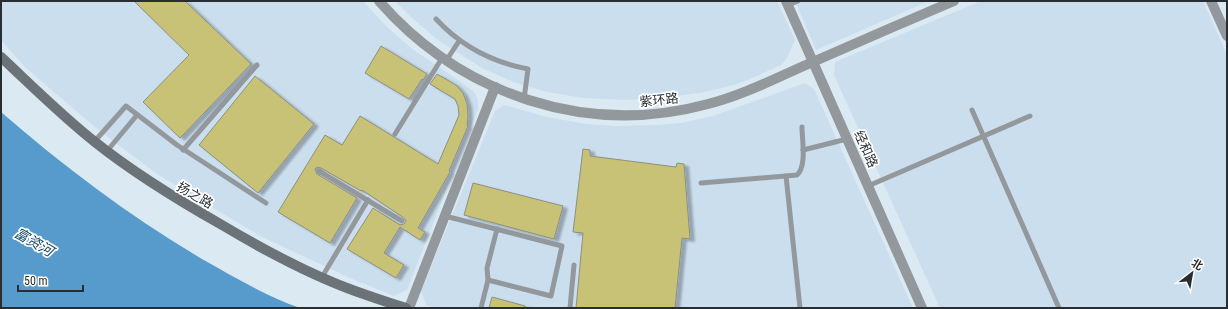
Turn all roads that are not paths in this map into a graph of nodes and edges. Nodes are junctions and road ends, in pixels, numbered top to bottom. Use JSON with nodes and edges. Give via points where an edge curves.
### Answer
{"nodes":[{"id":1,"x":379,"y":1,"type":"edge"},
{"id":2,"x":798,"y":1,"type":"edge"},
{"id":3,"x":954,"y":1,"type":"edge"},
{"id":4,"x":1211,"y":1,"type":"edge"},
{"id":5,"x":787,"y":3,"type":"edge"},
{"id":6,"x":436,"y":19,"type":"dead end"},
{"id":7,"x":1227,"y":36,"type":"edge"},
{"id":8,"x":459,"y":40,"type":"junction"},
{"id":9,"x":1,"y":57,"type":"edge"},
{"id":10,"x":444,"y":60,"type":"junction"},
{"id":11,"x":813,"y":62,"type":"junction"},
{"id":12,"x":256,"y":65,"type":"dead end"},
{"id":13,"x":495,"y":87,"type":"junction"},
{"id":14,"x":524,"y":99,"type":"junction"},
{"id":15,"x":972,"y":110,"type":"dead end"},
{"id":16,"x":137,"y":115,"type":"junction"},
{"id":17,"x":1030,"y":116,"type":"dead end"},
{"id":18,"x":802,"y":127,"type":"dead end"},
{"id":19,"x":395,"y":134,"type":"dead end"},
{"id":20,"x":984,"y":136,"type":"junction"},
{"id":21,"x":847,"y":140,"type":"junction"},
{"id":22,"x":94,"y":142,"type":"junction"},
{"id":23,"x":183,"y":150,"type":"junction"},
{"id":24,"x":802,"y":150,"type":"junction"},
{"id":25,"x":106,"y":151,"type":"junction"},
{"id":26,"x":319,"y":171,"type":"dead end"},
{"id":27,"x":786,"y":176,"type":"junction"},
{"id":28,"x":701,"y":183,"type":"dead end"},
{"id":29,"x":868,"y":186,"type":"junction"},
{"id":30,"x":368,"y":200,"type":"junction"},
{"id":31,"x":266,"y":203,"type":"dead end"},
{"id":32,"x":445,"y":216,"type":"junction"},
{"id":33,"x":402,"y":221,"type":"dead end"},
{"id":34,"x":497,"y":229,"type":"junction"},
{"id":35,"x":574,"y":265,"type":"dead end"},
{"id":36,"x":322,"y":277,"type":"junction"},
{"id":37,"x":488,"y":280,"type":"junction"},
{"id":38,"x":408,"y":308,"type":"edge"},
{"id":39,"x":481,"y":308,"type":"edge"},
{"id":40,"x":570,"y":308,"type":"edge"},
{"id":41,"x":800,"y":308,"type":"edge"},
{"id":42,"x":922,"y":308,"type":"edge"},
{"id":43,"x":1060,"y":308,"type":"edge"}],
"edges":[{"from":1,"to":10,"type":"street","name":"紫环路","via":[[409,33]]},
{"from":2,"to":5,"type":"lane"},
{"from":3,"to":11,"type":"street","name":"紫环路"},
{"from":4,"to":7,"type":"street"},
{"from":5,"to":11,"type":"street","name":"经和路"},
{"from":6,"to":8,"type":"lane"},
{"from":8,"to":10,"type":"lane"},
{"from":8,"to":14,"type":"lane","via":[[492,59],[528,70]]},
{"from":9,"to":22,"type":"street","name":"扬之路"},
{"from":10,"to":13,"type":"street","name":"紫环路"},
{"from":10,"to":19,"type":"lane"},
{"from":11,"to":14,"type":"street","name":"紫环路","via":[[729,98],[667,113],[628,116],[588,114]]},
{"from":11,"to":21,"type":"street","name":"经和路"},
{"from":12,"to":23,"type":"lane"},
{"from":13,"to":14,"type":"street","name":"紫环路"},
{"from":13,"to":32,"type":"street"},
{"from":15,"to":20,"type":"lane"},
{"from":16,"to":22,"type":"lane","via":[[126,106]]},
{"from":16,"to":23,"type":"lane"},
{"from":16,"to":25,"type":"lane"},
{"from":17,"to":20,"type":"lane"},
{"from":18,"to":24,"type":"lane"},
{"from":20,"to":29,"type":"lane"},
{"from":20,"to":43,"type":"lane"},
{"from":21,"to":24,"type":"lane"},
{"from":21,"to":29,"type":"street","name":"经和路"},
{"from":22,"to":25,"type":"street","name":"扬之路"},
{"from":23,"to":31,"type":"lane"},
{"from":24,"to":27,"type":"lane","via":[[803,166],[800,172],[797,175]]},
{"from":25,"to":36,"type":"street","name":"扬之路","via":[[144,179],[195,210],[278,257]]},
{"from":26,"to":30,"type":"lane"},
{"from":27,"to":28,"type":"lane"},
{"from":27,"to":41,"type":"lane"},
{"from":29,"to":42,"type":"street","name":"经和路"},
{"from":30,"to":33,"type":"lane"},
{"from":30,"to":36,"type":"lane"},
{"from":32,"to":34,"type":"lane"},
{"from":32,"to":38,"type":"street"},
{"from":34,"to":37,"type":"lane","via":[[487,268]]},
{"from":34,"to":37,"type":"lane","via":[[562,246],[551,296]]},
{"from":35,"to":40,"type":"lane"},
{"from":36,"to":38,"type":"street","name":"扬之路","via":[[354,291]]},
{"from":37,"to":39,"type":"lane"}]}
